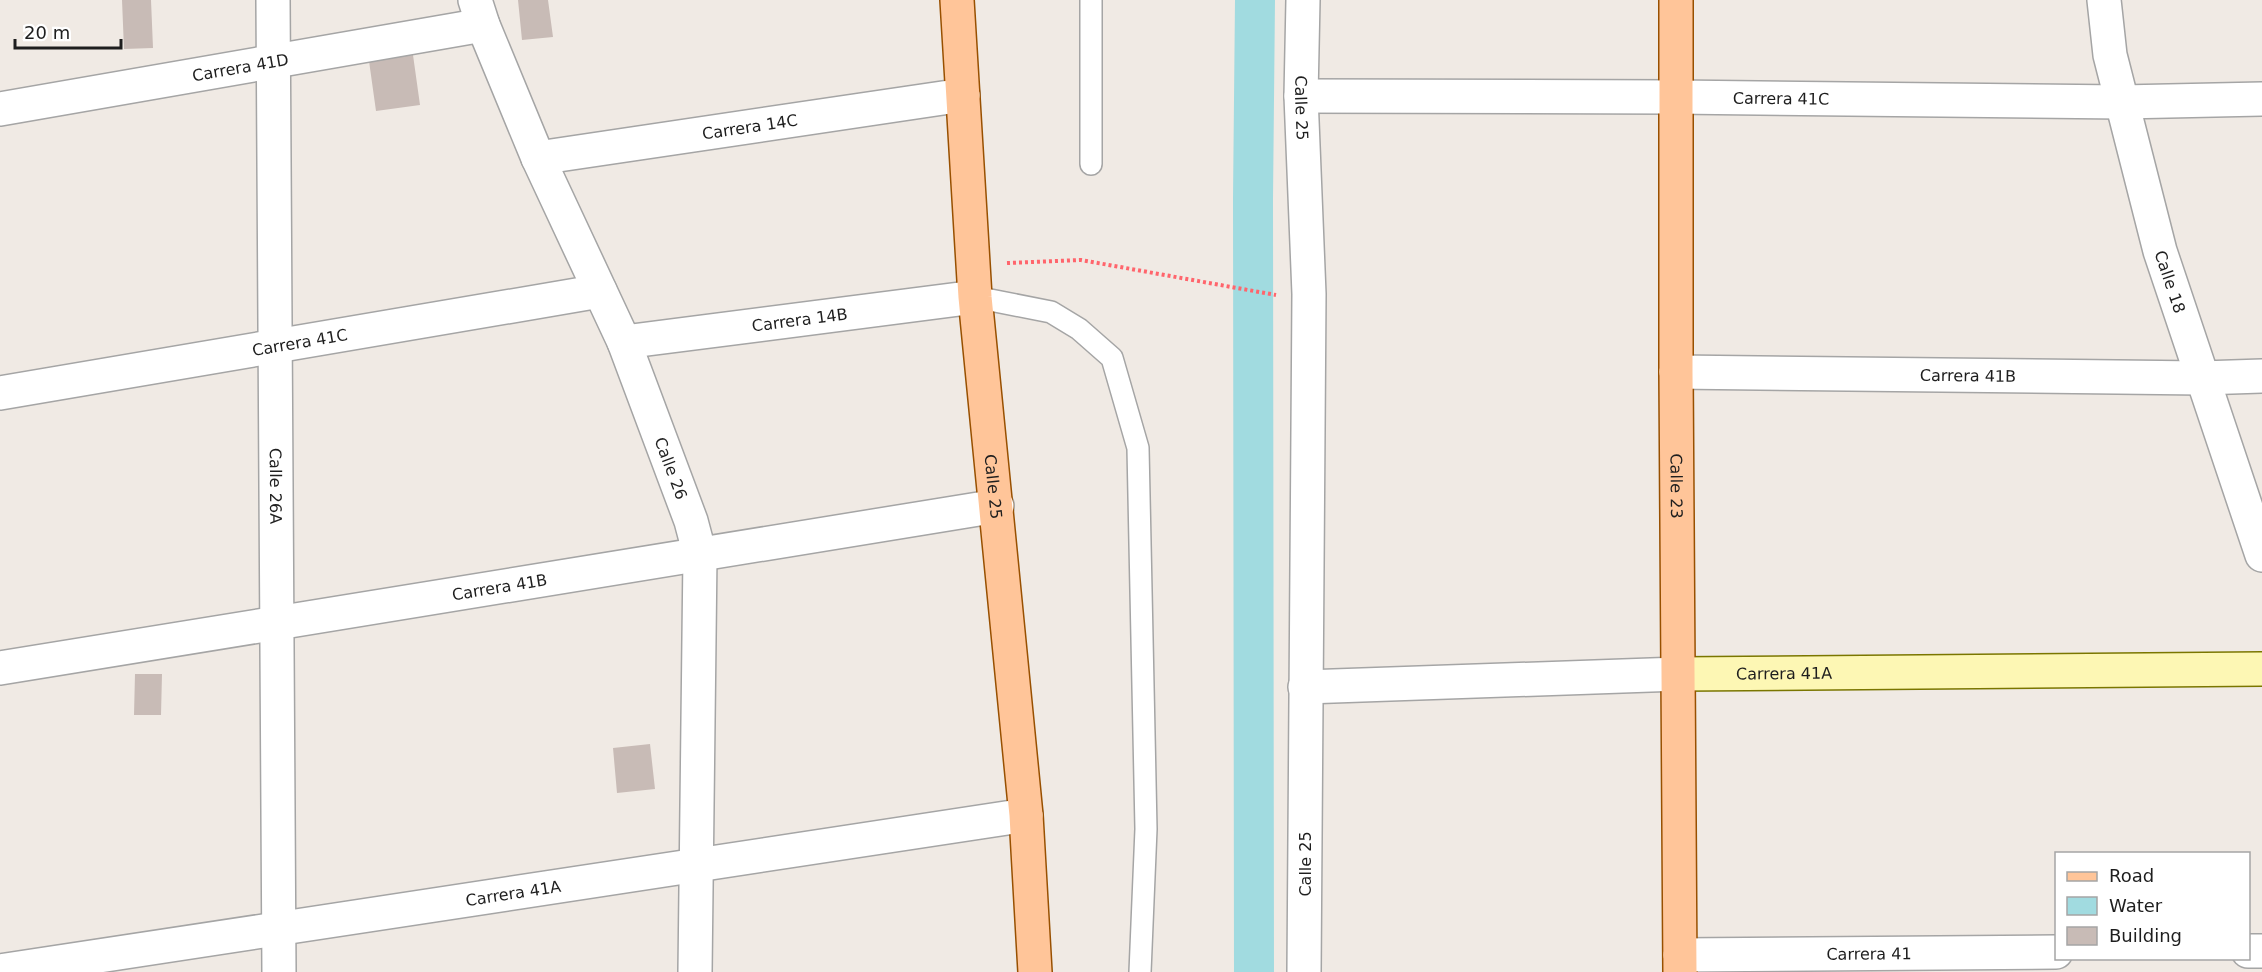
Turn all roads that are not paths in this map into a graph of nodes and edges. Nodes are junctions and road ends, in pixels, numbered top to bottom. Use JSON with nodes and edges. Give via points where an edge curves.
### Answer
{"nodes":[{"id":1,"x":273,"y":0,"type":"edge"},
{"id":2,"x":957,"y":0,"type":"edge"},
{"id":3,"x":1091,"y":0,"type":"edge"},
{"id":4,"x":1303,"y":0,"type":"edge"},
{"id":5,"x":1676,"y":0,"type":"edge"},
{"id":6,"x":2104,"y":0,"type":"edge"},
{"id":7,"x":479,"y":13,"type":"edge"},
{"id":8,"x":273,"y":61,"type":"junction"},
{"id":9,"x":963,"y":95,"type":"junction"},
{"id":10,"x":1301,"y":96,"type":"junction"},
{"id":11,"x":1675,"y":97,"type":"junction"},
{"id":12,"x":2262,"y":99,"type":"edge"},
{"id":13,"x":2122,"y":102,"type":"junction"},
{"id":14,"x":0,"y":109,"type":"edge"},
{"id":15,"x":538,"y":158,"type":"junction"},
{"id":16,"x":1091,"y":164,"type":"dead end"},
{"id":17,"x":600,"y":291,"type":"junction"},
{"id":18,"x":975,"y":297,"type":"junction"},
{"id":19,"x":624,"y":342,"type":"junction"},
{"id":20,"x":274,"y":346,"type":"junction"},
{"id":21,"x":1676,"y":372,"type":"junction"},
{"id":22,"x":2262,"y":376,"type":"edge"},
{"id":23,"x":2202,"y":378,"type":"junction"},
{"id":24,"x":0,"y":393,"type":"edge"},
{"id":25,"x":997,"y":506,"type":"junction"},
{"id":26,"x":700,"y":555,"type":"junction"},
{"id":27,"x":2262,"y":555,"type":"edge"},
{"id":28,"x":278,"y":623,"type":"junction"},
{"id":29,"x":0,"y":668,"type":"edge"},
{"id":30,"x":2262,"y":669,"type":"edge"},
{"id":31,"x":1679,"y":674,"type":"junction"},
{"id":32,"x":1305,"y":687,"type":"junction"},
{"id":33,"x":1026,"y":815,"type":"junction"},
{"id":34,"x":696,"y":865,"type":"junction"},
{"id":35,"x":279,"y":929,"type":"junction"},
{"id":36,"x":2055,"y":952,"type":"edge"},
{"id":37,"x":1680,"y":963,"type":"edge"},
{"id":38,"x":0,"y":971,"type":"edge"},
{"id":39,"x":279,"y":972,"type":"edge"},
{"id":40,"x":695,"y":972,"type":"edge"},
{"id":41,"x":1035,"y":972,"type":"edge"},
{"id":42,"x":1140,"y":972,"type":"edge"},
{"id":43,"x":1304,"y":972,"type":"edge"}],
"edges":[{"from":1,"to":8,"type":"street","name":"Calle 26A"},
{"from":2,"to":9,"type":"main road","name":"Calle 25"},
{"from":3,"to":16,"type":"lane"},
{"from":4,"to":10,"type":"street","name":"Calle 25"},
{"from":5,"to":11,"type":"main road","name":"Calle 23"},
{"from":6,"to":13,"type":"street","name":"Calle 18","via":[[2110,55]]},
{"from":7,"to":8,"type":"street","name":"Carrera 41D"},
{"from":7,"to":15,"type":"street","name":"Calle 26"},
{"from":8,"to":14,"type":"street","name":"Carrera 41D"},
{"from":8,"to":20,"type":"street","name":"Calle 26A"},
{"from":9,"to":15,"type":"street","name":"Carrera 14C"},
{"from":9,"to":18,"type":"main road","name":"Calle 25"},
{"from":10,"to":11,"type":"street","name":"Carrera 41C"},
{"from":10,"to":32,"type":"street","name":"Calle 25","via":[[1309,294]]},
{"from":11,"to":13,"type":"street","name":"Carrera 41C"},
{"from":11,"to":21,"type":"main road","name":"Calle 23"},
{"from":12,"to":13,"type":"street","name":"Carrera 41C"},
{"from":13,"to":23,"type":"street","name":"Calle 18","via":[[2160,251]]},
{"from":15,"to":17,"type":"street","name":"Calle 26"},
{"from":17,"to":19,"type":"street","name":"Calle 26"},
{"from":17,"to":20,"type":"street","name":"Carrera 41C"},
{"from":18,"to":19,"type":"street","name":"Carrera 14B"},
{"from":18,"to":25,"type":"main road","name":"Calle 25"},
{"from":18,"to":42,"type":"lane","via":[[1050,312],[1079,329],[1112,357],[1138,448],[1146,829]]},
{"from":19,"to":26,"type":"street","name":"Calle 26"},
{"from":20,"to":24,"type":"street","name":"Carrera 41C"},
{"from":20,"to":28,"type":"street","name":"Calle 26A"},
{"from":21,"to":23,"type":"street","name":"Carrera 41B"},
{"from":21,"to":31,"type":"main road","name":"Calle 23"},
{"from":22,"to":23,"type":"street","name":"Carrera 41B"},
{"from":23,"to":27,"type":"street","name":"Calle 18"},
{"from":25,"to":26,"type":"street","name":"Carrera 41B"},
{"from":25,"to":33,"type":"main road","name":"Calle 25"},
{"from":26,"to":28,"type":"street","name":"Carrera 41B"},
{"from":26,"to":34,"type":"street","name":"Calle 26"},
{"from":28,"to":29,"type":"street","name":"Carrera 41B"},
{"from":28,"to":35,"type":"street","name":"Calle 26A"},
{"from":30,"to":31,"type":"street","name":"Carrera 41A"},
{"from":31,"to":32,"type":"street","name":"Carrera 41A"},
{"from":31,"to":37,"type":"main road","name":"Calle 23"},
{"from":32,"to":43,"type":"street","name":"Calle 25"},
{"from":33,"to":34,"type":"street","name":"Carrera 41A"},
{"from":33,"to":41,"type":"main road","name":"Calle 25"},
{"from":34,"to":35,"type":"street","name":"Carrera 41A"},
{"from":34,"to":40,"type":"street","name":"Calle 26"},
{"from":35,"to":38,"type":"street","name":"Carrera 41A"},
{"from":35,"to":39,"type":"street","name":"Calle 26A"},
{"from":36,"to":37,"type":"street","name":"Carrera 41"}]}
